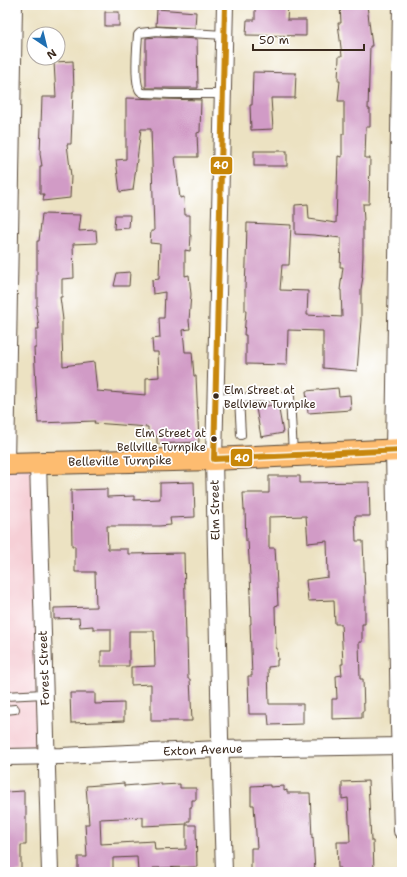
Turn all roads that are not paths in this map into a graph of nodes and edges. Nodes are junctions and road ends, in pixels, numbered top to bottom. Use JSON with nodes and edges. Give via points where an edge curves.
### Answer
{"nodes":[{"id":1,"x":14,"y":5,"type":"edge"},
{"id":2,"x":225,"y":5,"type":"edge"},
{"id":3,"x":401,"y":5,"type":"edge"},
{"id":4,"x":224,"y":35,"type":"junction"},
{"id":5,"x":9,"y":74,"type":"edge"},
{"id":6,"x":222,"y":94,"type":"junction"},
{"id":7,"x":215,"y":398,"type":"junction"},
{"id":8,"x":239,"y":398,"type":"junction"},
{"id":9,"x":241,"y":435,"type":"dead end"},
{"id":10,"x":398,"y":450,"type":"edge"},
{"id":11,"x":293,"y":455,"type":"junction"},
{"id":12,"x":214,"y":459,"type":"junction"},
{"id":13,"x":38,"y":463,"type":"junction"},
{"id":14,"x":5,"y":464,"type":"edge"},
{"id":15,"x":44,"y":694,"type":"junction"},
{"id":16,"x":5,"y":696,"type":"edge"},
{"id":17,"x":15,"y":709,"type":"dead end"},
{"id":18,"x":5,"y":710,"type":"edge"},
{"id":19,"x":401,"y":746,"type":"edge"},
{"id":20,"x":220,"y":749,"type":"junction"},
{"id":21,"x":46,"y":756,"type":"junction"},
{"id":22,"x":5,"y":757,"type":"edge"},
{"id":23,"x":402,"y":831,"type":"edge"},
{"id":24,"x":50,"y":872,"type":"edge"},
{"id":25,"x":224,"y":872,"type":"edge"}],
"edges":[{"from":1,"to":5,"type":"street"},
{"from":2,"to":4,"type":"street","name":"Elm Street"},
{"from":3,"to":10,"type":"street"},
{"from":4,"to":6,"type":"street","name":"Elm Street"},
{"from":4,"to":6,"type":"lane","via":[[157,31],[140,34],[136,56],[141,92]]},
{"from":5,"to":14,"type":"street"},
{"from":6,"to":7,"type":"street","name":"Elm Street"},
{"from":7,"to":8,"type":"lane"},
{"from":7,"to":12,"type":"street","name":"Elm Street"},
{"from":8,"to":9,"type":"lane"},
{"from":8,"to":11,"type":"lane","via":[[290,397]]},
{"from":10,"to":11,"type":"main road","name":"Belleville Turnpike"},
{"from":10,"to":19,"type":"street"},
{"from":11,"to":12,"type":"main road","name":"Belleville Turnpike"},
{"from":12,"to":13,"type":"main road","name":"Belleville Turnpike"},
{"from":12,"to":20,"type":"street","name":"Elm Street"},
{"from":13,"to":14,"type":"main road","name":"Belleville Turnpike"},
{"from":13,"to":15,"type":"street","name":"Forest Street"},
{"from":15,"to":16,"type":"lane"},
{"from":15,"to":21,"type":"street","name":"Forest Street"},
{"from":17,"to":18,"type":"lane"},
{"from":19,"to":20,"type":"street","name":"Exton Avenue"},
{"from":19,"to":23,"type":"street"},
{"from":20,"to":21,"type":"street","name":"Exton Avenue"},
{"from":20,"to":25,"type":"street","name":"Elm Street"},
{"from":21,"to":22,"type":"street","name":"Exton Avenue"},
{"from":21,"to":24,"type":"street","name":"Forest Street"}]}
